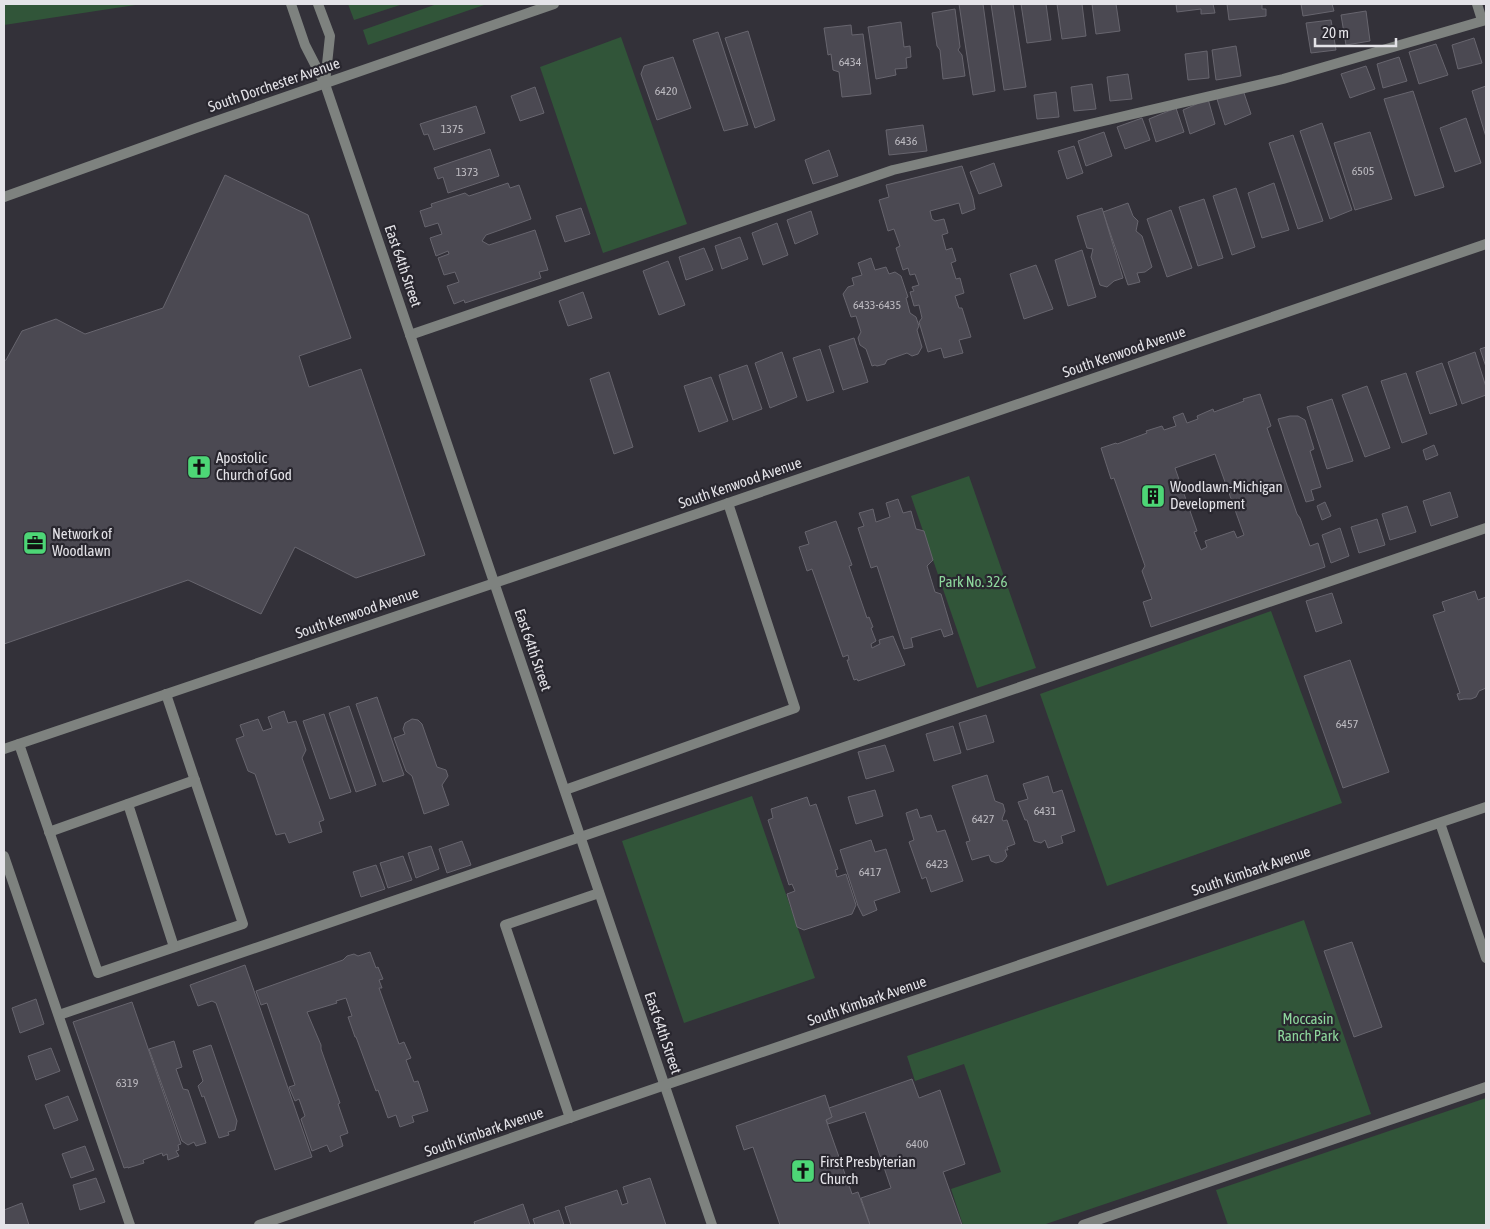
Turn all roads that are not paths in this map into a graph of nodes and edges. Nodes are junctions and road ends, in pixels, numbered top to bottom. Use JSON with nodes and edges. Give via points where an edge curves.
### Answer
{"nodes":[{"id":1,"x":291,"y":4,"type":"edge"},
{"id":2,"x":318,"y":4,"type":"edge"},
{"id":3,"x":554,"y":4,"type":"edge"},
{"id":4,"x":1477,"y":4,"type":"edge"},
{"id":5,"x":1484,"y":20,"type":"edge"},
{"id":6,"x":325,"y":84,"type":"junction"},
{"id":7,"x":4,"y":197,"type":"edge"},
{"id":8,"x":1486,"y":244,"type":"edge"},
{"id":9,"x":410,"y":335,"type":"junction"},
{"id":10,"x":728,"y":503,"type":"junction"},
{"id":11,"x":1486,"y":528,"type":"edge"},
{"id":12,"x":494,"y":583,"type":"junction"},
{"id":13,"x":166,"y":694,"type":"junction"},
{"id":14,"x":18,"y":744,"type":"junction"},
{"id":15,"x":4,"y":748,"type":"edge"},
{"id":16,"x":195,"y":780,"type":"junction"},
{"id":17,"x":565,"y":790,"type":"junction"},
{"id":18,"x":128,"y":804,"type":"junction"},
{"id":19,"x":1486,"y":807,"type":"edge"},
{"id":20,"x":1440,"y":823,"type":"junction"},
{"id":21,"x":49,"y":832,"type":"junction"},
{"id":22,"x":580,"y":837,"type":"junction"},
{"id":23,"x":4,"y":856,"type":"edge"},
{"id":24,"x":599,"y":893,"type":"junction"},
{"id":25,"x":174,"y":947,"type":"junction"},
{"id":26,"x":1486,"y":958,"type":"edge"},
{"id":27,"x":59,"y":1015,"type":"junction"},
{"id":28,"x":665,"y":1085,"type":"junction"},
{"id":29,"x":1486,"y":1087,"type":"edge"},
{"id":30,"x":570,"y":1118,"type":"junction"},
{"id":31,"x":130,"y":1225,"type":"edge"},
{"id":32,"x":258,"y":1225,"type":"edge"},
{"id":33,"x":712,"y":1225,"type":"edge"},
{"id":34,"x":1083,"y":1225,"type":"edge"}],
"edges":[{"from":1,"to":6,"type":"street","name":"East 64th Street","via":[[305,45]]},
{"from":2,"to":6,"type":"street","name":"East 64th Street","via":[[330,36]]},
{"from":3,"to":6,"type":"street","name":"South Dorchester Avenue"},
{"from":4,"to":5,"type":"street"},
{"from":5,"to":9,"type":"street","via":[[1283,79],[893,170]]},
{"from":6,"to":7,"type":"street","name":"South Dorchester Avenue"},
{"from":6,"to":9,"type":"street","name":"East 64th Street"},
{"from":8,"to":10,"type":"street","name":"South Kenwood Avenue"},
{"from":9,"to":12,"type":"street","name":"East 64th Street"},
{"from":10,"to":12,"type":"street","name":"South Kenwood Avenue"},
{"from":10,"to":17,"type":"street","via":[[795,708]]},
{"from":11,"to":22,"type":"street"},
{"from":12,"to":13,"type":"street","name":"South Kenwood Avenue"},
{"from":12,"to":17,"type":"street","name":"East 64th Street"},
{"from":13,"to":14,"type":"street","name":"South Kenwood Avenue"},
{"from":13,"to":16,"type":"street"},
{"from":14,"to":15,"type":"street","name":"South Kenwood Avenue"},
{"from":14,"to":21,"type":"street"},
{"from":16,"to":18,"type":"street"},
{"from":16,"to":25,"type":"street","via":[[243,924]]},
{"from":17,"to":22,"type":"street","name":"East 64th Street"},
{"from":18,"to":21,"type":"street"},
{"from":18,"to":25,"type":"street"},
{"from":19,"to":20,"type":"street","name":"South Kimbark Avenue"},
{"from":20,"to":26,"type":"street"},
{"from":20,"to":28,"type":"street","name":"South Kimbark Avenue"},
{"from":21,"to":25,"type":"street","via":[[98,973]]},
{"from":22,"to":24,"type":"street","name":"East 64th Street"},
{"from":22,"to":27,"type":"street"},
{"from":23,"to":27,"type":"street"},
{"from":24,"to":28,"type":"street","name":"East 64th Street"},
{"from":24,"to":30,"type":"street","via":[[505,925]]},
{"from":27,"to":31,"type":"street"},
{"from":28,"to":30,"type":"street","name":"South Kimbark Avenue"},
{"from":28,"to":33,"type":"street","name":"East 64th Street"},
{"from":29,"to":34,"type":"street"},
{"from":30,"to":32,"type":"street","name":"South Kimbark Avenue"}]}
